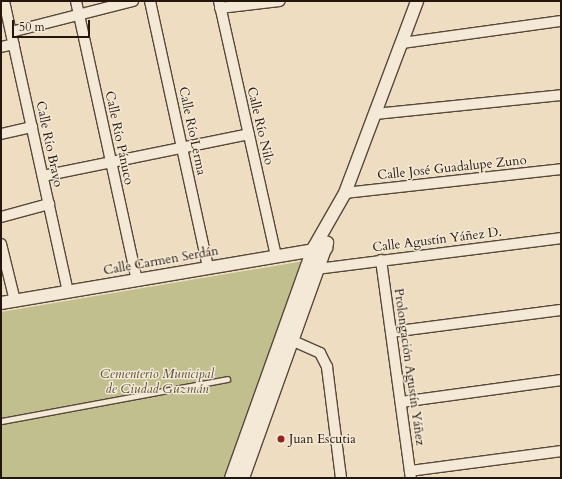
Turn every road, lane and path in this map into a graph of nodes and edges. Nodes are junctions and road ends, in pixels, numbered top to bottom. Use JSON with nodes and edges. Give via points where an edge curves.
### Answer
{"nodes":[{"id":1,"x":4,"y":1,"type":"edge"},
{"id":2,"x":76,"y":1,"type":"edge"},
{"id":3,"x":133,"y":1,"type":"edge"},
{"id":4,"x":150,"y":1,"type":"edge"},
{"id":5,"x":280,"y":1,"type":"edge"},
{"id":6,"x":417,"y":1,"type":"edge"},
{"id":7,"x":219,"y":5,"type":"edge"},
{"id":8,"x":79,"y":15,"type":"junction"},
{"id":9,"x":561,"y":21,"type":"edge"},
{"id":10,"x":11,"y":32,"type":"junction"},
{"id":11,"x":402,"y":43,"type":"junction"},
{"id":12,"x":14,"y":44,"type":"junction"},
{"id":13,"x":1,"y":47,"type":"edge"},
{"id":14,"x":561,"y":95,"type":"edge"},
{"id":15,"x":375,"y":114,"type":"junction"},
{"id":16,"x":32,"y":127,"type":"junction"},
{"id":17,"x":1,"y":134,"type":"edge"},
{"id":18,"x":249,"y":134,"type":"junction"},
{"id":19,"x":182,"y":148,"type":"junction"},
{"id":20,"x":111,"y":162,"type":"junction"},
{"id":21,"x":561,"y":169,"type":"edge"},
{"id":22,"x":43,"y":176,"type":"junction"},
{"id":23,"x":345,"y":193,"type":"junction"},
{"id":24,"x":49,"y":204,"type":"junction"},
{"id":25,"x":1,"y":217,"type":"edge"},
{"id":26,"x":328,"y":226,"type":"junction"},
{"id":27,"x":561,"y":238,"type":"edge"},
{"id":28,"x":1,"y":244,"type":"edge"},
{"id":29,"x":326,"y":248,"type":"junction"},
{"id":30,"x":313,"y":249,"type":"junction"},
{"id":31,"x":276,"y":256,"type":"junction"},
{"id":32,"x":381,"y":260,"type":"junction"},
{"id":33,"x":208,"y":267,"type":"junction"},
{"id":34,"x":317,"y":269,"type":"junction"},
{"id":35,"x":137,"y":280,"type":"junction"},
{"id":36,"x":68,"y":292,"type":"junction"},
{"id":37,"x":15,"y":301,"type":"junction"},
{"id":38,"x":1,"y":303,"type":"edge"},
{"id":39,"x":561,"y":310,"type":"edge"},
{"id":40,"x":391,"y":332,"type":"junction"},
{"id":41,"x":291,"y":340,"type":"junction"},
{"id":42,"x":227,"y":379,"type":"dead end"},
{"id":43,"x":561,"y":380,"type":"edge"},
{"id":44,"x":401,"y":402,"type":"junction"},
{"id":45,"x":1,"y":422,"type":"edge"},
{"id":46,"x":561,"y":451,"type":"edge"},
{"id":47,"x":411,"y":474,"type":"edge"},
{"id":48,"x":231,"y":478,"type":"edge"},
{"id":49,"x":243,"y":478,"type":"edge"},
{"id":50,"x":341,"y":478,"type":"edge"}],
"edges":[{"from":1,"to":10,"type":"street","name":"Calle Río Bravo"},
{"from":2,"to":8,"type":"street","name":"Calle Río Pánuco"},
{"from":3,"to":8,"type":"street"},
{"from":4,"to":19,"type":"street","name":"Calle Río Lerma"},
{"from":5,"to":7,"type":"street"},
{"from":6,"to":11,"type":"street"},
{"from":7,"to":18,"type":"street","name":"Calle Río Nilo"},
{"from":8,"to":10,"type":"street"},
{"from":8,"to":20,"type":"street","name":"Calle Río Pánuco"},
{"from":9,"to":11,"type":"street"},
{"from":10,"to":12,"type":"street","name":"Calle Río Bravo"},
{"from":11,"to":15,"type":"street"},
{"from":12,"to":13,"type":"street"},
{"from":12,"to":16,"type":"street","name":"Calle Río Bravo"},
{"from":14,"to":15,"type":"street"},
{"from":15,"to":23,"type":"street"},
{"from":16,"to":17,"type":"street"},
{"from":16,"to":22,"type":"street","name":"Calle Río Bravo"},
{"from":18,"to":19,"type":"street"},
{"from":18,"to":31,"type":"street","name":"Calle Río Nilo"},
{"from":19,"to":20,"type":"street"},
{"from":19,"to":33,"type":"street","name":"Calle Río Lerma"},
{"from":20,"to":22,"type":"street"},
{"from":20,"to":35,"type":"street","name":"Calle Río Pánuco"},
{"from":21,"to":23,"type":"street","name":"Calle José Guadalupe Zuno"},
{"from":22,"to":24,"type":"street","name":"Calle Río Bravo"},
{"from":23,"to":26,"type":"street"},
{"from":24,"to":25,"type":"street"},
{"from":24,"to":36,"type":"street","name":"Calle Río Bravo"},
{"from":26,"to":29,"type":"street"},
{"from":26,"to":30,"type":"street"},
{"from":27,"to":32,"type":"street","name":"Calle Agustín Yáñez D."},
{"from":28,"to":37,"type":"street"},
{"from":29,"to":30,"type":"street","name":"Calle Carmen Serdán"},
{"from":29,"to":34,"type":"street"},
{"from":30,"to":31,"type":"street","name":"Calle Carmen Serdán"},
{"from":30,"to":48,"type":"street"},
{"from":31,"to":33,"type":"street","name":"Calle Carmen Serdán"},
{"from":32,"to":34,"type":"street","name":"Calle Agustín Yáñez D."},
{"from":32,"to":40,"type":"street","name":"Prolongación Agustín Yáñez"},
{"from":33,"to":35,"type":"street","name":"Calle Carmen Serdán"},
{"from":34,"to":41,"type":"street"},
{"from":35,"to":36,"type":"street","name":"Calle Carmen Serdán"},
{"from":36,"to":37,"type":"street","name":"Calle Carmen Serdán"},
{"from":37,"to":38,"type":"street","name":"Calle Carmen Serdán"},
{"from":39,"to":40,"type":"street"},
{"from":40,"to":44,"type":"street","name":"Prolongación Agustín Yáñez"},
{"from":41,"to":49,"type":"street"},
{"from":41,"to":50,"type":"street","via":[[320,353],[327,368]]},
{"from":42,"to":45,"type":"lane"},
{"from":43,"to":44,"type":"street"},
{"from":44,"to":47,"type":"street","name":"Prolongación Agustín Yáñez"},
{"from":46,"to":47,"type":"street"}]}
